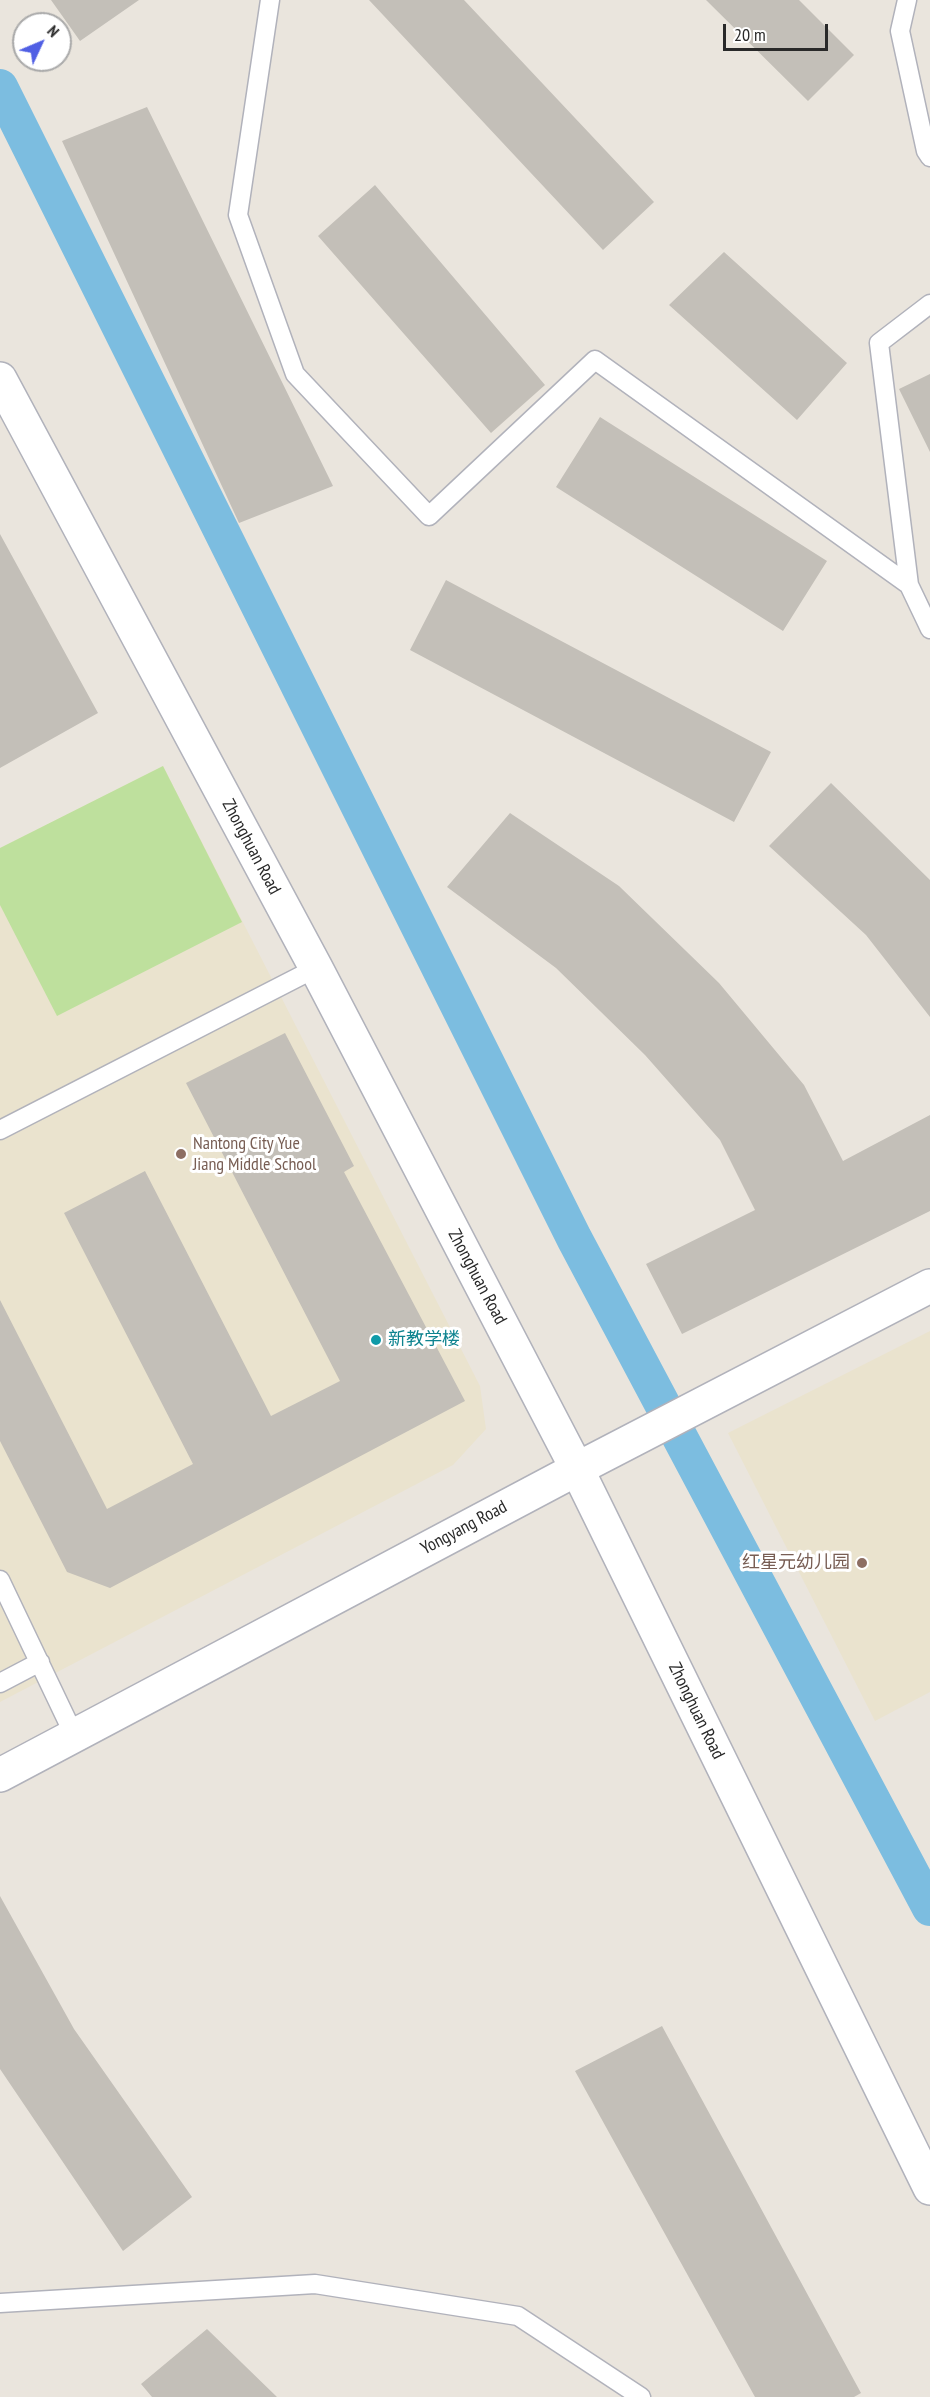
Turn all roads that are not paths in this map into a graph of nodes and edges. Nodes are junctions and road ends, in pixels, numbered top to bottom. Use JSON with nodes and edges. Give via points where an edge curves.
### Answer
{"nodes":[{"id":1,"x":270,"y":0,"type":"edge"},
{"id":2,"x":908,"y":0,"type":"edge"},
{"id":3,"x":930,"y":157,"type":"edge"},
{"id":4,"x":930,"y":304,"type":"edge"},
{"id":5,"x":0,"y":379,"type":"edge"},
{"id":6,"x":909,"y":585,"type":"junction"},
{"id":7,"x":930,"y":629,"type":"edge"},
{"id":8,"x":316,"y":968,"type":"junction"},
{"id":9,"x":0,"y":1130,"type":"edge"},
{"id":10,"x":930,"y":1286,"type":"edge"},
{"id":11,"x":590,"y":1462,"type":"junction"},
{"id":12,"x":0,"y":1580,"type":"edge"},
{"id":13,"x":40,"y":1662,"type":"junction"},
{"id":14,"x":0,"y":1683,"type":"edge"},
{"id":15,"x":74,"y":1735,"type":"junction"},
{"id":16,"x":0,"y":1775,"type":"edge"},
{"id":17,"x":930,"y":2188,"type":"edge"},
{"id":18,"x":0,"y":2303,"type":"edge"},
{"id":19,"x":641,"y":2397,"type":"edge"}],
"edges":[{"from":1,"to":6,"type":"lane","via":[[237,215],[295,374],[429,516],[595,360]]},
{"from":2,"to":3,"type":"lane","via":[[900,30]]},
{"from":4,"to":6,"type":"lane","via":[[879,343]]},
{"from":5,"to":8,"type":"street","name":"Zhonghuan Road"},
{"from":6,"to":7,"type":"lane"},
{"from":8,"to":9,"type":"lane"},
{"from":8,"to":11,"type":"street","name":"Zhonghuan Road"},
{"from":10,"to":11,"type":"street","name":"Yongyang Road"},
{"from":11,"to":15,"type":"street","name":"Yongyang Road"},
{"from":11,"to":17,"type":"street","name":"Zhonghuan Road"},
{"from":12,"to":13,"type":"lane"},
{"from":13,"to":14,"type":"lane"},
{"from":13,"to":15,"type":"lane"},
{"from":15,"to":16,"type":"street","name":"Yongyang Road"},
{"from":18,"to":19,"type":"lane","via":[[315,2284],[518,2316]]}]}
